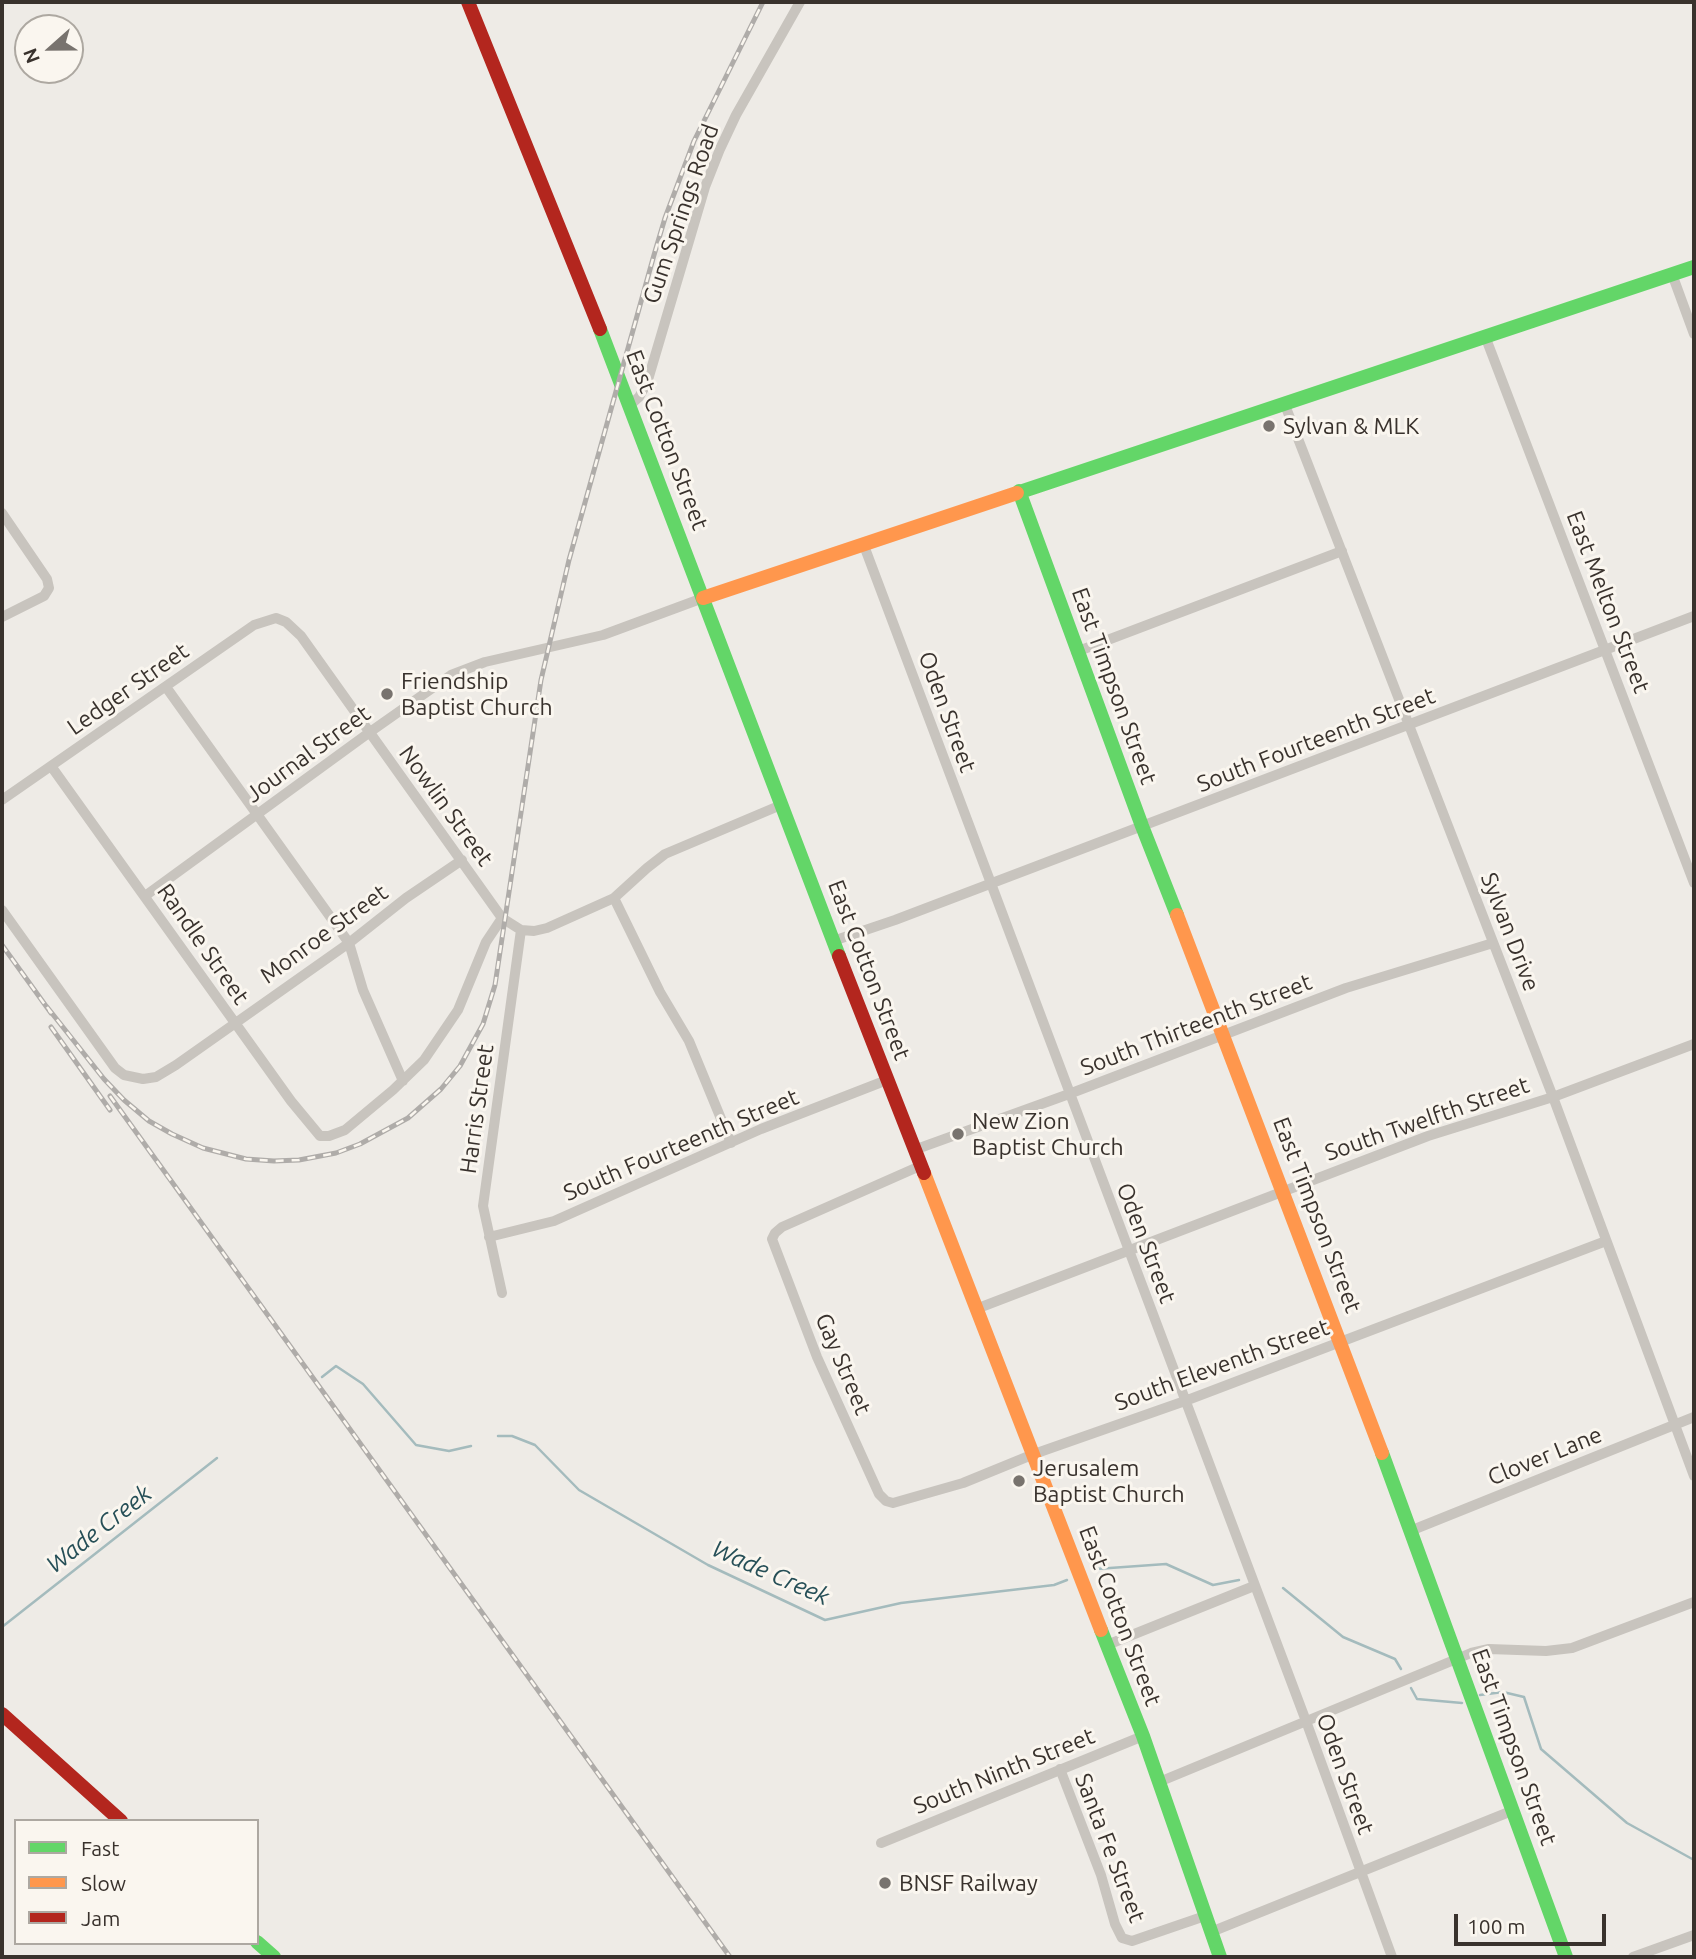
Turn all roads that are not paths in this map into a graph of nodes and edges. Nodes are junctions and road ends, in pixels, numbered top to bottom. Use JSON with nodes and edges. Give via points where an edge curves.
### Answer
{"nodes":[{"id":1,"x":468,"y":2,"type":"edge"},
{"id":2,"x":800,"y":2,"type":"edge"},
{"id":3,"x":1694,"y":267,"type":"edge"},
{"id":4,"x":1672,"y":274,"type":"junction"},
{"id":5,"x":1694,"y":334,"type":"edge"},
{"id":6,"x":1485,"y":336,"type":"junction"},
{"id":7,"x":1285,"y":405,"type":"junction"},
{"id":8,"x":629,"y":406,"type":"junction"},
{"id":9,"x":1019,"y":491,"type":"junction"},
{"id":10,"x":2,"y":513,"type":"edge"},
{"id":11,"x":863,"y":543,"type":"junction"},
{"id":12,"x":1342,"y":551,"type":"junction"},
{"id":13,"x":703,"y":598,"type":"junction"},
{"id":14,"x":1694,"y":616,"type":"edge"},
{"id":15,"x":2,"y":617,"type":"edge"},
{"id":16,"x":279,"y":619,"type":"joint"},
{"id":17,"x":1606,"y":648,"type":"junction"},
{"id":18,"x":1076,"y":652,"type":"junction"},
{"id":19,"x":166,"y":687,"type":"junction"},
{"id":20,"x":1410,"y":726,"type":"junction"},
{"id":21,"x":370,"y":732,"type":"junction"},
{"id":22,"x":51,"y":766,"type":"junction"},
{"id":23,"x":2,"y":800,"type":"edge"},
{"id":24,"x":781,"y":805,"type":"junction"},
{"id":25,"x":257,"y":815,"type":"junction"},
{"id":26,"x":1142,"y":826,"type":"junction"},
{"id":27,"x":462,"y":860,"type":"junction"},
{"id":28,"x":1694,"y":883,"type":"edge"},
{"id":29,"x":990,"y":884,"type":"junction"},
{"id":30,"x":145,"y":896,"type":"junction"},
{"id":31,"x":614,"y":898,"type":"junction"},
{"id":32,"x":2,"y":910,"type":"edge"},
{"id":33,"x":502,"y":918,"type":"junction"},
{"id":34,"x":522,"y":930,"type":"junction"},
{"id":35,"x":833,"y":941,"type":"junction"},
{"id":36,"x":349,"y":943,"type":"junction"},
{"id":37,"x":1493,"y":943,"type":"junction"},
{"id":38,"x":235,"y":1022,"type":"junction"},
{"id":39,"x":1224,"y":1033,"type":"junction"},
{"id":40,"x":1694,"y":1044,"type":"edge"},
{"id":41,"x":887,"y":1080,"type":"junction"},
{"id":42,"x":403,"y":1081,"type":"junction"},
{"id":43,"x":1069,"y":1094,"type":"junction"},
{"id":44,"x":1553,"y":1097,"type":"junction"},
{"id":45,"x":731,"y":1143,"type":"junction"},
{"id":46,"x":914,"y":1150,"type":"junction"},
{"id":47,"x":920,"y":1166,"type":"junction"},
{"id":48,"x":1283,"y":1190,"type":"junction"},
{"id":49,"x":489,"y":1237,"type":"junction"},
{"id":50,"x":1606,"y":1241,"type":"junction"},
{"id":51,"x":1127,"y":1249,"type":"junction"},
{"id":52,"x":502,"y":1293,"type":"dead end"},
{"id":53,"x":976,"y":1309,"type":"junction"},
{"id":54,"x":1341,"y":1341,"type":"junction"},
{"id":55,"x":1185,"y":1401,"type":"junction"},
{"id":56,"x":1694,"y":1417,"type":"edge"},
{"id":57,"x":1676,"y":1424,"type":"junction"},
{"id":58,"x":1034,"y":1454,"type":"junction"},
{"id":59,"x":1694,"y":1476,"type":"edge"},
{"id":60,"x":887,"y":1502,"type":"joint"},
{"id":61,"x":1410,"y":1531,"type":"junction"},
{"id":62,"x":1254,"y":1586,"type":"junction"},
{"id":63,"x":1694,"y":1602,"type":"edge"},
{"id":64,"x":1107,"y":1645,"type":"junction"},
{"id":65,"x":1457,"y":1658,"type":"junction"},
{"id":66,"x":2,"y":1714,"type":"edge"},
{"id":67,"x":1306,"y":1721,"type":"junction"},
{"id":68,"x":1143,"y":1736,"type":"junction"},
{"id":69,"x":1060,"y":1769,"type":"junction"},
{"id":70,"x":1159,"y":1782,"type":"junction"},
{"id":71,"x":1514,"y":1810,"type":"junction"},
{"id":72,"x":119,"y":1819,"type":"edge"},
{"id":73,"x":881,"y":1843,"type":"dead end"},
{"id":74,"x":1360,"y":1872,"type":"junction"},
{"id":75,"x":1205,"y":1916,"type":"junction"},
{"id":76,"x":1211,"y":1933,"type":"junction"},
{"id":77,"x":1694,"y":1935,"type":"edge"},
{"id":78,"x":259,"y":1944,"type":"edge"},
{"id":79,"x":274,"y":1957,"type":"edge"},
{"id":80,"x":1220,"y":1957,"type":"edge"},
{"id":81,"x":1392,"y":1957,"type":"edge"},
{"id":82,"x":1566,"y":1957,"type":"edge"},
{"id":83,"x":1633,"y":1957,"type":"edge"}],
"edges":[{"from":1,"to":8,"type":"street","name":"East Cotton Street"},
{"from":2,"to":8,"type":"street","name":"Gum Springs Road","via":[[720,149],[647,383]]},
{"from":3,"to":4,"type":"street"},
{"from":4,"to":5,"type":"street"},
{"from":4,"to":6,"type":"street"},
{"from":6,"to":7,"type":"street"},
{"from":6,"to":17,"type":"street","name":"East Melton Street"},
{"from":7,"to":9,"type":"street"},
{"from":7,"to":12,"type":"street","name":"Sylvan Drive"},
{"from":8,"to":13,"type":"street","name":"East Cotton Street"},
{"from":9,"to":11,"type":"street"},
{"from":9,"to":18,"type":"street","name":"East Timpson Street"},
{"from":10,"to":15,"type":"street","via":[[49,588],[44,596]]},
{"from":11,"to":13,"type":"street"},
{"from":11,"to":29,"type":"street","name":"Oden Street"},
{"from":12,"to":18,"type":"street"},
{"from":12,"to":20,"type":"street","name":"Sylvan Drive"},
{"from":13,"to":21,"type":"street","name":"Journal Street","via":[[595,637],[464,669]]},
{"from":13,"to":24,"type":"street","name":"East Cotton Street"},
{"from":14,"to":17,"type":"street","name":"South Fourteenth Street"},
{"from":16,"to":19,"type":"street","name":"Ledger Street","via":[[254,625]]},
{"from":16,"to":21,"type":"street","name":"Nowlin Street","via":[[301,636]]},
{"from":17,"to":20,"type":"street","name":"South Fourteenth Street"},
{"from":17,"to":28,"type":"street","name":"East Melton Street"},
{"from":18,"to":26,"type":"street","name":"East Timpson Street"},
{"from":19,"to":22,"type":"street","name":"Ledger Street"},
{"from":19,"to":25,"type":"street"},
{"from":20,"to":26,"type":"street","name":"South Fourteenth Street"},
{"from":20,"to":37,"type":"street","name":"Sylvan Drive"},
{"from":21,"to":25,"type":"street","name":"Journal Street"},
{"from":21,"to":27,"type":"street","name":"Nowlin Street"},
{"from":22,"to":23,"type":"street","name":"Ledger Street"},
{"from":22,"to":30,"type":"street","name":"Randle Street"},
{"from":24,"to":31,"type":"street","via":[[665,854]]},
{"from":24,"to":35,"type":"street","name":"East Cotton Street"},
{"from":25,"to":30,"type":"street","name":"Journal Street"},
{"from":25,"to":36,"type":"street"},
{"from":26,"to":29,"type":"street","name":"South Fourteenth Street"},
{"from":26,"to":39,"type":"street","name":"East Timpson Street"},
{"from":27,"to":33,"type":"street","name":"Nowlin Street"},
{"from":27,"to":36,"type":"street","name":"Monroe Street"},
{"from":29,"to":35,"type":"street","name":"South Fourteenth Street"},
{"from":29,"to":43,"type":"street","name":"Oden Street"},
{"from":30,"to":38,"type":"street","name":"Randle Street"},
{"from":31,"to":34,"type":"street","via":[[547,928]]},
{"from":31,"to":45,"type":"street","via":[[689,1041]]},
{"from":32,"to":38,"type":"street","name":"Monroe Street","via":[[124,1075],[136,1079],[164,1073]]},
{"from":33,"to":34,"type":"street"},
{"from":33,"to":42,"type":"street","via":[[490,934],[448,1028]]},
{"from":34,"to":49,"type":"street","name":"Harris Street","via":[[483,1206]]},
{"from":35,"to":41,"type":"street","name":"East Cotton Street"},
{"from":36,"to":38,"type":"street","name":"Monroe Street"},
{"from":36,"to":42,"type":"street","via":[[363,990]]},
{"from":37,"to":39,"type":"street","name":"South Thirteenth Street","via":[[1360,983]]},
{"from":37,"to":44,"type":"street","name":"Sylvan Drive"},
{"from":38,"to":42,"type":"street","name":"Randle Street","via":[[320,1136],[345,1130]]},
{"from":39,"to":43,"type":"street","name":"South Thirteenth Street"},
{"from":39,"to":48,"type":"street","name":"East Timpson Street"},
{"from":40,"to":44,"type":"street","name":"South Twelfth Street"},
{"from":41,"to":45,"type":"street","name":"South Fourteenth Street"},
{"from":41,"to":46,"type":"street","name":"East Cotton Street"},
{"from":43,"to":46,"type":"street","name":"South Thirteenth Street"},
{"from":43,"to":51,"type":"street","name":"Oden Street"},
{"from":44,"to":48,"type":"street","name":"South Twelfth Street","via":[[1428,1136]]},
{"from":44,"to":50,"type":"street","name":"Sylvan Drive"},
{"from":45,"to":49,"type":"street","name":"South Fourteenth Street","via":[[554,1221]]},
{"from":46,"to":47,"type":"street","name":"East Cotton Street"},
{"from":47,"to":53,"type":"street","name":"East Cotton Street"},
{"from":47,"to":60,"type":"street","name":"Gay Street","via":[[782,1227],[772,1237],[817,1357],[879,1494]]},
{"from":48,"to":51,"type":"street","name":"South Twelfth Street"},
{"from":48,"to":54,"type":"street","name":"East Timpson Street"},
{"from":49,"to":52,"type":"street","name":"Harris Street"},
{"from":50,"to":54,"type":"street","name":"South Eleventh Street"},
{"from":50,"to":57,"type":"street","name":"Sylvan Drive"},
{"from":51,"to":53,"type":"street","name":"South Twelfth Street"},
{"from":51,"to":55,"type":"street","name":"Oden Street"},
{"from":53,"to":58,"type":"street","name":"East Cotton Street"},
{"from":54,"to":55,"type":"street","name":"South Eleventh Street"},
{"from":54,"to":61,"type":"street","name":"East Timpson Street"},
{"from":55,"to":58,"type":"street","name":"South Eleventh Street"},
{"from":55,"to":62,"type":"street","name":"Oden Street"},
{"from":56,"to":57,"type":"street","name":"Clover Lane"},
{"from":57,"to":59,"type":"street","name":"Sylvan Drive"},
{"from":57,"to":61,"type":"street","name":"Clover Lane"},
{"from":58,"to":60,"type":"street","name":"South Eleventh Street","via":[[955,1486]]},
{"from":58,"to":64,"type":"street","name":"East Cotton Street"},
{"from":61,"to":65,"type":"street","name":"East Timpson Street"},
{"from":62,"to":64,"type":"street"},
{"from":62,"to":67,"type":"street","name":"Oden Street"},
{"from":63,"to":65,"type":"street","via":[[1572,1648],[1489,1649]]},
{"from":64,"to":68,"type":"street","name":"East Cotton Street"},
{"from":65,"to":67,"type":"street"},
{"from":65,"to":71,"type":"street","name":"East Timpson Street"},
{"from":66,"to":72,"type":"street"},
{"from":67,"to":70,"type":"street"},
{"from":67,"to":74,"type":"street","name":"Oden Street"},
{"from":68,"to":69,"type":"street","name":"South Ninth Street"},
{"from":68,"to":70,"type":"street","name":"East Cotton Street"},
{"from":69,"to":73,"type":"street","name":"South Ninth Street"},
{"from":69,"to":75,"type":"street","name":"Santa Fe Street","via":[[1122,1938],[1135,1940]]},
{"from":70,"to":75,"type":"street","name":"East Cotton Street"},
{"from":71,"to":74,"type":"street"},
{"from":71,"to":82,"type":"street","name":"East Timpson Street"},
{"from":74,"to":76,"type":"street"},
{"from":74,"to":81,"type":"street","name":"Oden Street"},
{"from":75,"to":76,"type":"street","name":"East Cotton Street"},
{"from":76,"to":80,"type":"street","name":"East Cotton Street"},
{"from":77,"to":83,"type":"street"},
{"from":78,"to":79,"type":"street"}]}
